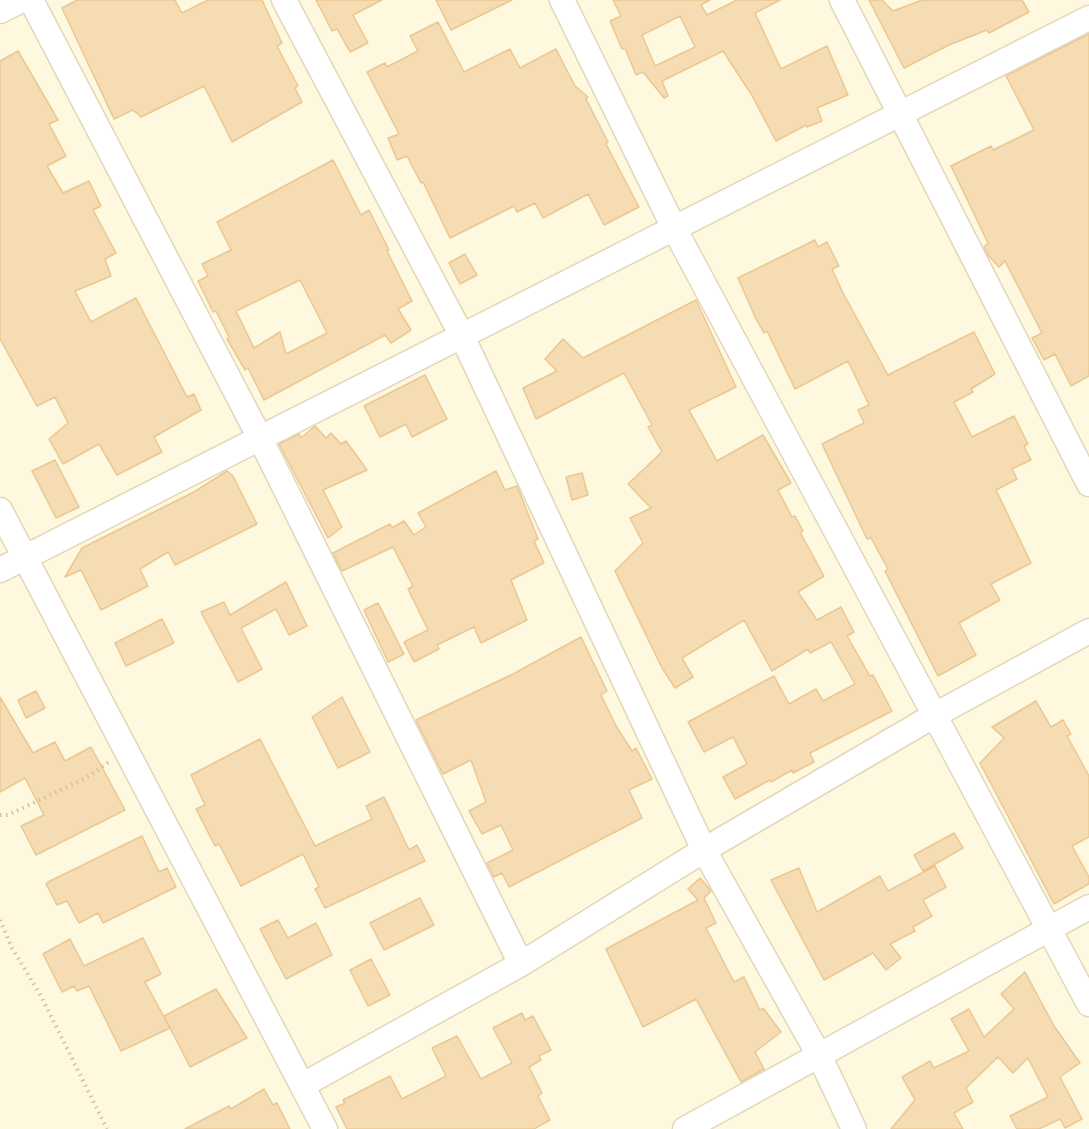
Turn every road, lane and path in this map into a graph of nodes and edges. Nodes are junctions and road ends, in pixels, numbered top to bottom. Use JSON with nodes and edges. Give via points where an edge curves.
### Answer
{"nodes":[{"id":1,"x":22,"y":0,"type":"edge"},
{"id":2,"x":31,"y":0,"type":"edge"},
{"id":3,"x":284,"y":0,"type":"edge"},
{"id":4,"x":562,"y":0,"type":"edge"},
{"id":5,"x":842,"y":0,"type":"edge"},
{"id":6,"x":0,"y":11,"type":"edge"},
{"id":7,"x":1089,"y":18,"type":"edge"},
{"id":8,"x":900,"y":114,"type":"junction"},
{"id":9,"x":674,"y":228,"type":"junction"},
{"id":10,"x":462,"y":336,"type":"junction"},
{"id":11,"x":260,"y":438,"type":"junction"},
{"id":12,"x":1089,"y":484,"type":"edge"},
{"id":13,"x":0,"y":510,"type":"edge"},
{"id":14,"x":23,"y":559,"type":"junction"},
{"id":15,"x":0,"y":570,"type":"edge"},
{"id":16,"x":1089,"y":631,"type":"edge"},
{"id":17,"x":935,"y":715,"type":"junction"},
{"id":18,"x":125,"y":751,"type":"junction"},
{"id":19,"x":0,"y":815,"type":"edge"},
{"id":20,"x":704,"y":850,"type":"junction"},
{"id":21,"x":1089,"y":907,"type":"edge"},
{"id":22,"x":0,"y":920,"type":"edge"},
{"id":23,"x":1051,"y":929,"type":"junction"},
{"id":24,"x":521,"y":964,"type":"junction"},
{"id":25,"x":1089,"y":1004,"type":"edge"},
{"id":26,"x":820,"y":1057,"type":"junction"},
{"id":27,"x":303,"y":1085,"type":"junction"},
{"id":28,"x":107,"y":1129,"type":"edge"},
{"id":29,"x":325,"y":1129,"type":"edge"},
{"id":30,"x":685,"y":1129,"type":"edge"},
{"id":31,"x":854,"y":1129,"type":"edge"}],
"edges":[{"from":1,"to":6,"type":"street"},
{"from":2,"to":11,"type":"street"},
{"from":3,"to":10,"type":"street"},
{"from":4,"to":9,"type":"street"},
{"from":5,"to":8,"type":"street"},
{"from":7,"to":8,"type":"street"},
{"from":8,"to":9,"type":"street"},
{"from":8,"to":12,"type":"street"},
{"from":9,"to":10,"type":"street"},
{"from":9,"to":17,"type":"street"},
{"from":10,"to":11,"type":"street"},
{"from":10,"to":20,"type":"street"},
{"from":11,"to":14,"type":"street"},
{"from":11,"to":24,"type":"street"},
{"from":13,"to":14,"type":"street"},
{"from":14,"to":15,"type":"street"},
{"from":14,"to":18,"type":"street"},
{"from":16,"to":17,"type":"street"},
{"from":17,"to":20,"type":"street"},
{"from":17,"to":23,"type":"street"},
{"from":18,"to":19,"type":"path","via":[[86,778],[9,815]]},
{"from":18,"to":27,"type":"street"},
{"from":20,"to":24,"type":"street"},
{"from":20,"to":26,"type":"street"},
{"from":21,"to":23,"type":"street"},
{"from":22,"to":28,"type":"path"},
{"from":23,"to":25,"type":"street"},
{"from":23,"to":26,"type":"street"},
{"from":24,"to":27,"type":"street"},
{"from":26,"to":30,"type":"street"},
{"from":26,"to":31,"type":"street"},
{"from":27,"to":29,"type":"street"}]}
